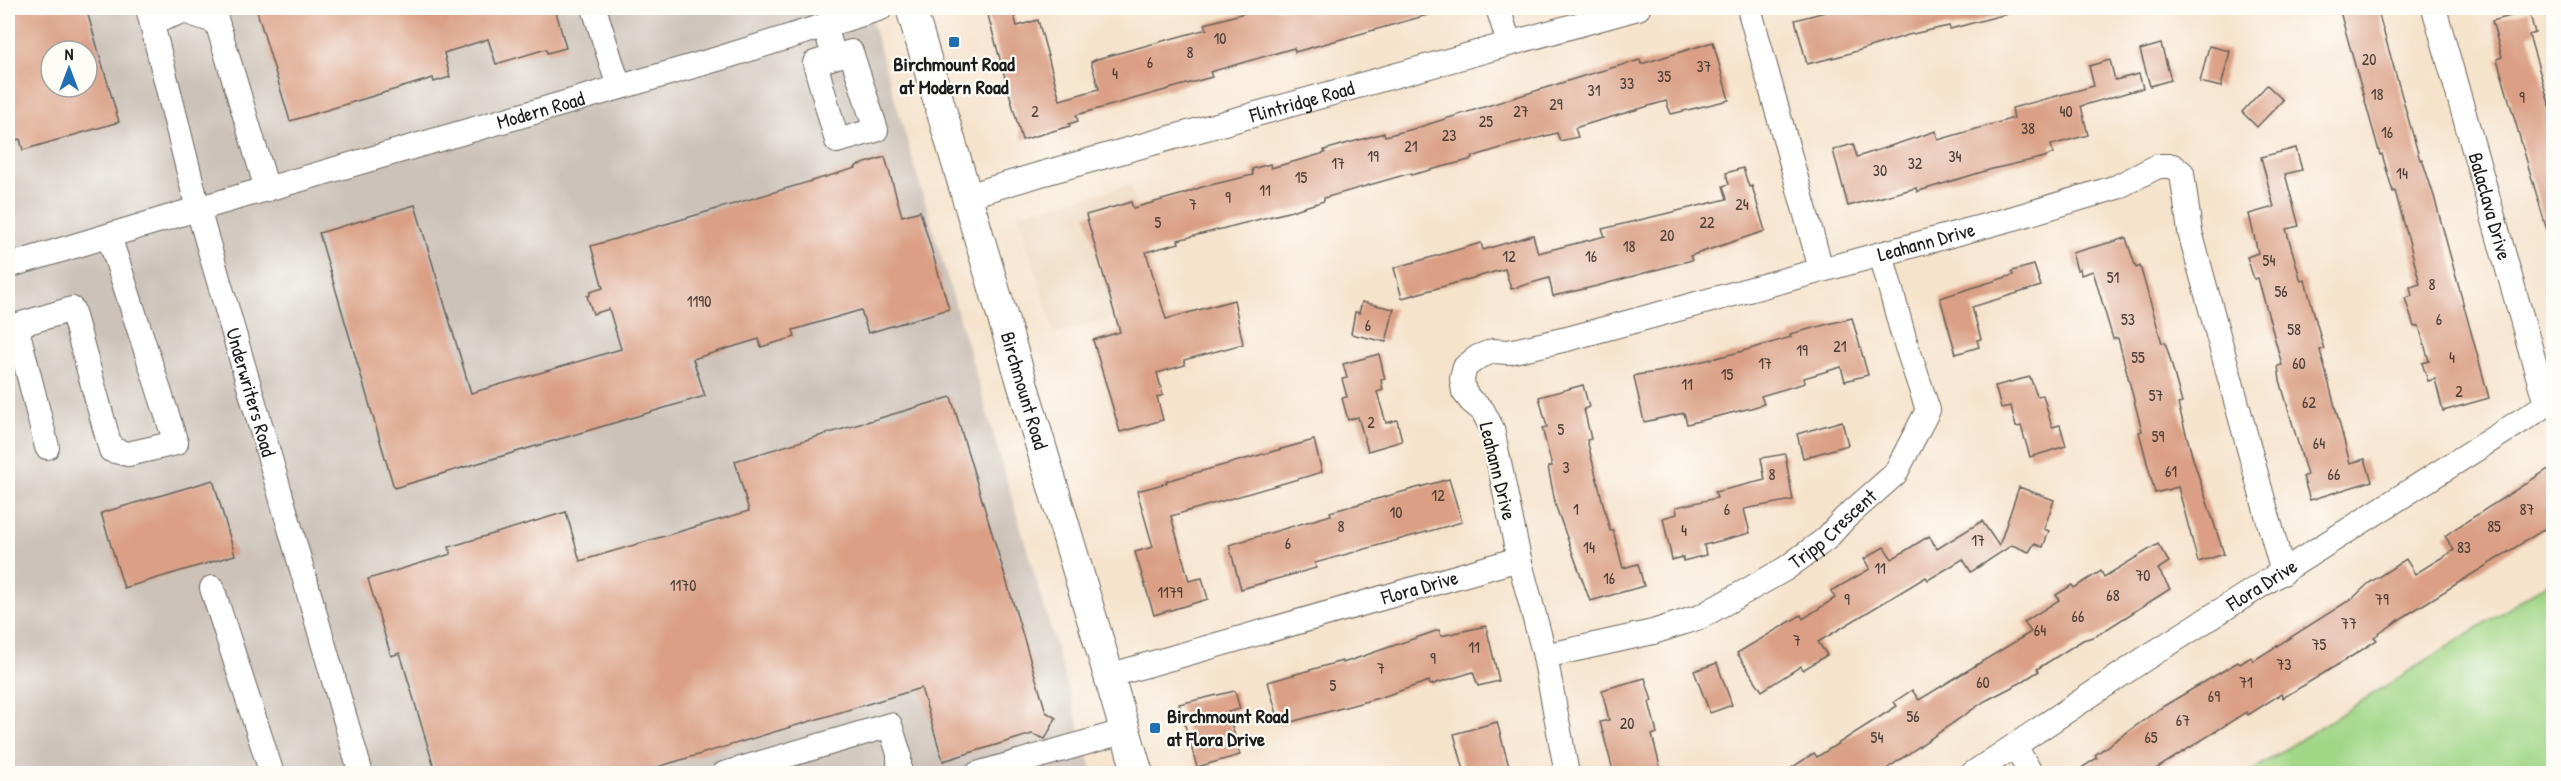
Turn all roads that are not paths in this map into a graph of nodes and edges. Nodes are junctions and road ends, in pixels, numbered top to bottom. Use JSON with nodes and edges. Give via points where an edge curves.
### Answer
{"nodes":[{"id":1,"x":594,"y":8,"type":"edge"},
{"id":2,"x":881,"y":8,"type":"edge"},
{"id":3,"x":911,"y":8,"type":"edge"},
{"id":4,"x":1498,"y":8,"type":"edge"},
{"id":5,"x":1638,"y":8,"type":"edge"},
{"id":6,"x":1749,"y":8,"type":"edge"},
{"id":7,"x":2434,"y":8,"type":"edge"},
{"id":8,"x":150,"y":15,"type":"edge"},
{"id":9,"x":825,"y":25,"type":"junction"},
{"id":10,"x":1509,"y":43,"type":"junction"},
{"id":11,"x":834,"y":57,"type":"dead end"},
{"id":12,"x":619,"y":87,"type":"junction"},
{"id":13,"x":267,"y":189,"type":"junction"},
{"id":14,"x":967,"y":196,"type":"junction"},
{"id":15,"x":198,"y":209,"type":"junction"},
{"id":16,"x":109,"y":236,"type":"junction"},
{"id":17,"x":1881,"y":254,"type":"junction"},
{"id":18,"x":8,"y":266,"type":"edge"},
{"id":19,"x":1821,"y":269,"type":"junction"},
{"id":20,"x":12,"y":327,"type":"edge"},
{"id":21,"x":2550,"y":402,"type":"edge"},
{"id":22,"x":47,"y":447,"type":"dead end"},
{"id":23,"x":1519,"y":559,"type":"junction"},
{"id":24,"x":2283,"y":573,"type":"junction"},
{"id":25,"x":212,"y":588,"type":"dead end"},
{"id":26,"x":1545,"y":656,"type":"junction"},
{"id":27,"x":1108,"y":676,"type":"junction"},
{"id":28,"x":1126,"y":730,"type":"junction"},
{"id":29,"x":2015,"y":746,"type":"junction"},
{"id":30,"x":272,"y":774,"type":"edge"},
{"id":31,"x":361,"y":774,"type":"edge"},
{"id":32,"x":724,"y":774,"type":"edge"},
{"id":33,"x":899,"y":774,"type":"edge"},
{"id":34,"x":977,"y":774,"type":"edge"},
{"id":35,"x":1138,"y":774,"type":"edge"},
{"id":36,"x":1567,"y":774,"type":"edge"},
{"id":37,"x":1972,"y":774,"type":"edge"},
{"id":38,"x":2031,"y":774,"type":"edge"}],
"edges":[{"from":1,"to":12,"type":"street"},
{"from":2,"to":9,"type":"street","name":"Modern Road"},
{"from":3,"to":14,"type":"main road","name":"Birchmount Road"},
{"from":4,"to":10,"type":"street"},
{"from":5,"to":10,"type":"street","name":"Flintridge Road"},
{"from":6,"to":19,"type":"street"},
{"from":7,"to":21,"type":"street","name":"Balaclava Drive"},
{"from":8,"to":13,"type":"street","via":[[184,11],[217,22]]},
{"from":8,"to":15,"type":"street","name":"Underwriters Road"},
{"from":9,"to":11,"type":"street"},
{"from":9,"to":12,"type":"street","name":"Modern Road"},
{"from":10,"to":14,"type":"street","name":"Flintridge Road"},
{"from":12,"to":13,"type":"street","name":"Modern Road"},
{"from":13,"to":15,"type":"street","name":"Modern Road"},
{"from":14,"to":27,"type":"main road","name":"Birchmount Road"},
{"from":15,"to":16,"type":"street","name":"Modern Road"},
{"from":15,"to":31,"type":"street","name":"Underwriters Road"},
{"from":16,"to":18,"type":"street","name":"Modern Road"},
{"from":16,"to":20,"type":"street","via":[[176,443],[128,454],[111,450],[72,309]]},
{"from":17,"to":19,"type":"street","name":"Leahann Drive"},
{"from":17,"to":24,"type":"street","name":"Leahann Drive","via":[[2117,187],[2158,166],[2173,166],[2182,172],[2190,232]]},
{"from":17,"to":26,"type":"street","name":"Tripp Crescent","via":[[1928,410],[1896,474],[1826,539],[1785,569],[1700,617]]},
{"from":19,"to":23,"type":"street","name":"Leahann Drive","via":[[1567,339],[1509,352],[1493,351],[1465,367],[1464,392],[1483,411],[1492,429]]},
{"from":20,"to":22,"type":"street"},
{"from":21,"to":24,"type":"street","name":"Flora Drive"},
{"from":23,"to":26,"type":"street"},
{"from":23,"to":27,"type":"street","name":"Flora Drive"},
{"from":24,"to":29,"type":"street","name":"Flora Drive"},
{"from":25,"to":30,"type":"street"},
{"from":26,"to":36,"type":"street"},
{"from":27,"to":28,"type":"main road","name":"Birchmount Road"},
{"from":28,"to":34,"type":"street"},
{"from":28,"to":35,"type":"main road","name":"Birchmount Road"},
{"from":29,"to":37,"type":"street","name":"Flora Drive"},
{"from":29,"to":38,"type":"street"},
{"from":32,"to":33,"type":"street","via":[[890,725],[899,754]]}]}
